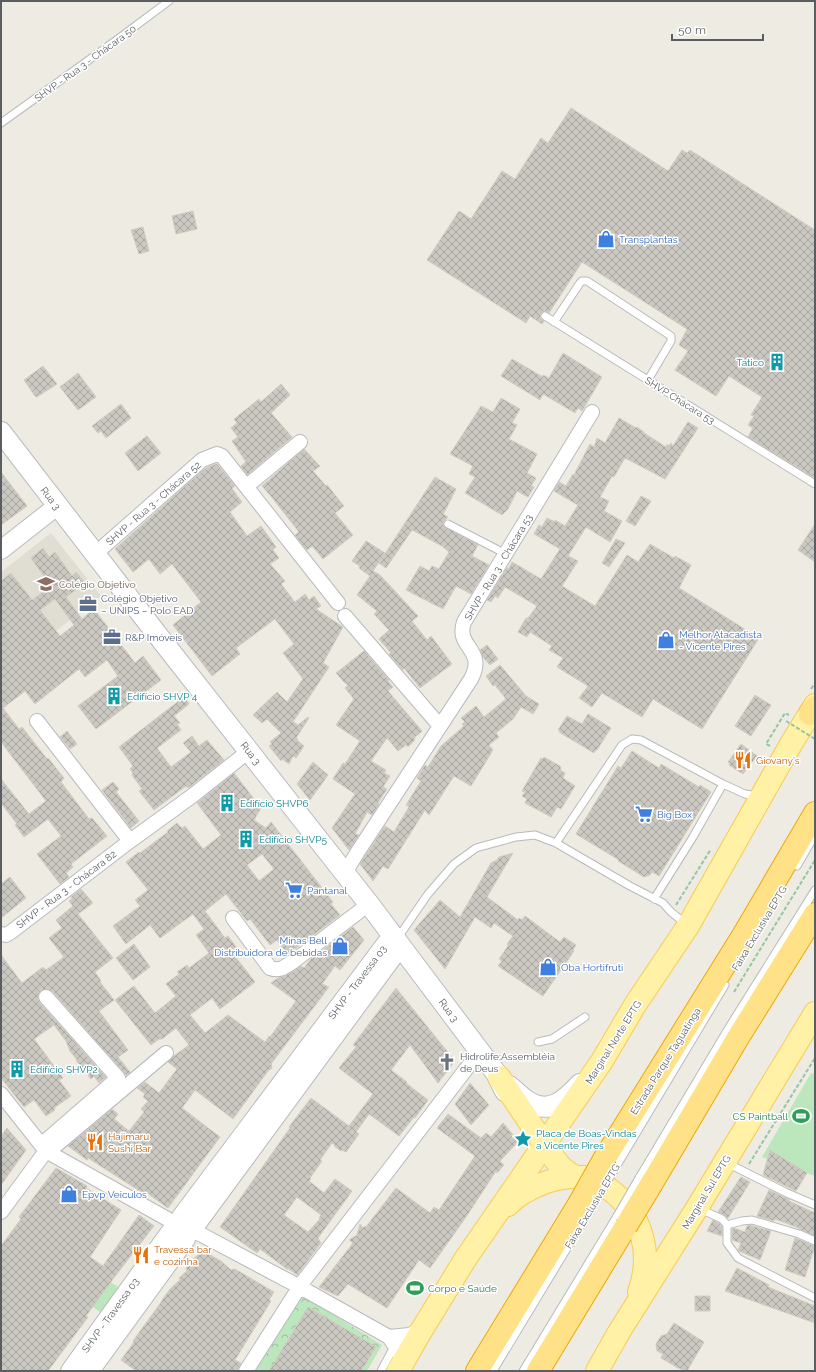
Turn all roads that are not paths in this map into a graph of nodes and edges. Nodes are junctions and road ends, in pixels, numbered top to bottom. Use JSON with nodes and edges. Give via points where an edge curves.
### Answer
{"nodes":[{"id":1,"x":169,"y":1,"type":"edge"},
{"id":2,"x":1,"y":123,"type":"edge"},
{"id":3,"x":545,"y":316,"type":"dead end"},
{"id":4,"x":554,"y":322,"type":"junction"},
{"id":5,"x":648,"y":380,"type":"junction"},
{"id":6,"x":592,"y":412,"type":"dead end"},
{"id":7,"x":1,"y":432,"type":"edge"},
{"id":8,"x":300,"y":442,"type":"dead end"},
{"id":9,"x":815,"y":484,"type":"edge"},
{"id":10,"x":247,"y":486,"type":"junction"},
{"id":11,"x":57,"y":506,"type":"junction"},
{"id":12,"x":448,"y":524,"type":"dead end"},
{"id":13,"x":1,"y":550,"type":"edge"},
{"id":14,"x":94,"y":554,"type":"junction"},
{"id":15,"x":506,"y":554,"type":"junction"},
{"id":16,"x":338,"y":603,"type":"dead end"},
{"id":17,"x":345,"y":616,"type":"dead end"},
{"id":18,"x":808,"y":711,"type":"edge"},
{"id":19,"x":37,"y":721,"type":"dead end"},
{"id":20,"x":440,"y":726,"type":"junction"},
{"id":21,"x":249,"y":751,"type":"junction"},
{"id":22,"x":722,"y":784,"type":"junction"},
{"id":23,"x":762,"y":797,"type":"junction"},
{"id":24,"x":815,"y":813,"type":"edge"},
{"id":25,"x":815,"y":835,"type":"edge"},
{"id":26,"x":130,"y":841,"type":"junction"},
{"id":27,"x":556,"y":843,"type":"junction"},
{"id":28,"x":795,"y":869,"type":"dead end"},
{"id":29,"x":345,"y":873,"type":"junction"},
{"id":30,"x":815,"y":890,"type":"edge"},
{"id":31,"x":654,"y":898,"type":"junction"},
{"id":32,"x":369,"y":904,"type":"junction"},
{"id":33,"x":815,"y":914,"type":"edge"},
{"id":34,"x":233,"y":918,"type":"dead end"},
{"id":35,"x":688,"y":926,"type":"junction"},
{"id":36,"x":1,"y":934,"type":"edge"},
{"id":37,"x":397,"y":939,"type":"junction"},
{"id":38,"x":730,"y":978,"type":"dead end"},
{"id":39,"x":46,"y":997,"type":"dead end"},
{"id":40,"x":815,"y":1013,"type":"edge"},
{"id":41,"x":585,"y":1017,"type":"dead end"},
{"id":42,"x":538,"y":1042,"type":"dead end"},
{"id":43,"x":480,"y":1051,"type":"junction"},
{"id":44,"x":166,"y":1053,"type":"dead end"},
{"id":45,"x":602,"y":1061,"type":"junction"},
{"id":46,"x":499,"y":1077,"type":"junction"},
{"id":47,"x":1,"y":1094,"type":"edge"},
{"id":48,"x":545,"y":1145,"type":"junction"},
{"id":49,"x":45,"y":1150,"type":"junction"},
{"id":50,"x":611,"y":1162,"type":"junction"},
{"id":51,"x":725,"y":1162,"type":"junction"},
{"id":52,"x":573,"y":1176,"type":"junction"},
{"id":53,"x":646,"y":1180,"type":"junction"},
{"id":54,"x":514,"y":1188,"type":"junction"},
{"id":55,"x":815,"y":1205,"type":"edge"},
{"id":56,"x":586,"y":1206,"type":"junction"},
{"id":57,"x":698,"y":1208,"type":"junction"},
{"id":58,"x":1,"y":1212,"type":"edge"},
{"id":59,"x":494,"y":1215,"type":"junction"},
{"id":60,"x":621,"y":1221,"type":"junction"},
{"id":61,"x":727,"y":1225,"type":"junction"},
{"id":62,"x":184,"y":1226,"type":"junction"},
{"id":63,"x":815,"y":1241,"type":"edge"},
{"id":64,"x":300,"y":1287,"type":"junction"},
{"id":65,"x":815,"y":1298,"type":"edge"},
{"id":66,"x":632,"y":1312,"type":"junction"},
{"id":67,"x":619,"y":1332,"type":"junction"},
{"id":68,"x":396,"y":1354,"type":"edge"},
{"id":69,"x":70,"y":1371,"type":"edge"},
{"id":70,"x":90,"y":1371,"type":"edge"},
{"id":71,"x":246,"y":1371,"type":"edge"},
{"id":72,"x":381,"y":1371,"type":"edge"},
{"id":73,"x":477,"y":1371,"type":"edge"},
{"id":74,"x":493,"y":1371,"type":"edge"},
{"id":75,"x":523,"y":1371,"type":"edge"},
{"id":76,"x":538,"y":1371,"type":"edge"},
{"id":77,"x":597,"y":1371,"type":"edge"},
{"id":78,"x":616,"y":1371,"type":"edge"}],
"edges":[{"from":1,"to":2,"type":"lane","name":"SHVP - Rua 3 - Chácara 50"},
{"from":3,"to":4,"type":"lane","name":"SHVP Chácara 53"},
{"from":4,"to":5,"type":"lane","name":"SHVP Chácara 53"},
{"from":4,"to":5,"type":"lane","via":[[580,283],[587,281],[671,336],[671,341]]},
{"from":5,"to":9,"type":"lane","name":"SHVP Chácara 53"},
{"from":6,"to":15,"type":"street","name":"SHVP - Rua 3 - Chácara 53"},
{"from":7,"to":11,"type":"main road","name":"Rua 3"},
{"from":8,"to":10,"type":"street"},
{"from":10,"to":14,"type":"street","name":"SHVP - Rua 3 - Chácara 52","via":[[222,456],[211,455]]},
{"from":10,"to":16,"type":"street","name":"SHVP - Rua 3 - Chácara 52"},
{"from":11,"to":13,"type":"street"},
{"from":11,"to":14,"type":"main road","name":"Rua 3"},
{"from":12,"to":15,"type":"lane"},
{"from":14,"to":21,"type":"main road","name":"Rua 3"},
{"from":15,"to":20,"type":"street","name":"SHVP - Rua 3 - Chácara 53","via":[[464,622],[464,639],[477,665],[471,679]]},
{"from":17,"to":20,"type":"street"},
{"from":18,"to":23,"type":"main road","name":"Marginal Norte EPTG"},
{"from":19,"to":26,"type":"street"},
{"from":20,"to":29,"type":"street","name":"SHVP - Rua 3 - Chácara 53"},
{"from":21,"to":26,"type":"street","name":"SHVP - Rua 3 - Chácara 82"},
{"from":21,"to":29,"type":"main road","name":"Rua 3"},
{"from":22,"to":23,"type":"lane","via":[[745,794]]},
{"from":22,"to":27,"type":"lane","via":[[641,740],[632,739],[622,744]]},
{"from":22,"to":31,"type":"lane","via":[[694,837]]},
{"from":23,"to":35,"type":"main road","name":"Marginal Norte EPTG"},
{"from":24,"to":50,"type":"highway","name":"Estrada Parque Taguatinga"},
{"from":25,"to":28,"type":"lane"},
{"from":26,"to":36,"type":"street","name":"SHVP - Rua 3 - Chácara 82","via":[[11,932]]},
{"from":27,"to":31,"type":"lane"},
{"from":27,"to":37,"type":"lane","via":[[535,835],[516,836],[476,848],[454,864],[428,894]]},
{"from":29,"to":32,"type":"main road","name":"Rua 3"},
{"from":30,"to":53,"type":"lane","via":[[728,1029]]},
{"from":31,"to":35,"type":"lane"},
{"from":32,"to":34,"type":"street","via":[[294,961],[279,969],[270,968]]},
{"from":32,"to":37,"type":"main road","name":"Rua 3"},
{"from":33,"to":53,"type":"highway"},
{"from":35,"to":45,"type":"main road","name":"Marginal Norte EPTG","via":[[635,1005]]},
{"from":37,"to":43,"type":"main road","name":"Rua 3"},
{"from":37,"to":62,"type":"street","name":"SHVP - Travessa 03","via":[[387,942],[181,1217]]},
{"from":38,"to":50,"type":"lane","name":"Faixa Exclusiva EPTG"},
{"from":39,"to":49,"type":"street","via":[[118,1078]]},
{"from":40,"to":51,"type":"main road","name":"Marginal Sul EPTG"},
{"from":41,"to":42,"type":"lane","via":[[552,1039]]},
{"from":43,"to":46,"type":"main road","name":"Rua 3"},
{"from":43,"to":64,"type":"street"},
{"from":44,"to":49,"type":"street"},
{"from":45,"to":46,"type":"main road","via":[[579,1086],[552,1107],[541,1107],[528,1102]]},
{"from":45,"to":48,"type":"main road","name":"Marginal Norte EPTG"},
{"from":46,"to":48,"type":"main road"},
{"from":46,"to":54,"type":"main road","via":[[505,1093],[524,1123],[529,1138],[529,1156]]},
{"from":47,"to":49,"type":"street"},
{"from":48,"to":52,"type":"main road","via":[[562,1168]]},
{"from":48,"to":54,"type":"main road","name":"Marginal Norte EPTG"},
{"from":49,"to":58,"type":"street"},
{"from":49,"to":62,"type":"street"},
{"from":50,"to":56,"type":"highway","name":"Estrada Parque Taguatinga","bridge":true},
{"from":51,"to":55,"type":"lane"},
{"from":51,"to":57,"type":"main road","name":"Marginal Sul EPTG"},
{"from":52,"to":59,"type":"main road","via":[[549,1181],[524,1192]]},
{"from":52,"to":66,"type":"main road","via":[[599,1182],[618,1196],[631,1211],[641,1232],[646,1254],[644,1279]]},
{"from":53,"to":60,"type":"highway","bridge":true},
{"from":54,"to":59,"type":"main road","name":"Marginal Norte EPTG"},
{"from":56,"to":73,"type":"highway","name":"Estrada Parque Taguatinga"},
{"from":56,"to":74,"type":"lane","name":"Faixa Exclusiva EPTG"},
{"from":57,"to":61,"type":"lane","via":[[722,1219]]},
{"from":57,"to":66,"type":"main road","name":"Marginal Sul EPTG"},
{"from":59,"to":68,"type":"main road","name":"Marginal Norte EPTG","via":[[421,1331]]},
{"from":60,"to":75,"type":"lane"},
{"from":60,"to":76,"type":"highway"},
{"from":61,"to":63,"type":"lane","via":[[752,1220]]},
{"from":61,"to":65,"type":"lane","via":[[727,1243],[738,1258]]},
{"from":62,"to":64,"type":"street"},
{"from":62,"to":69,"type":"street","name":"SHVP - Travessa 03","via":[[170,1232]]},
{"from":62,"to":70,"type":"street","name":"SHVP - Travessa 03","via":[[186,1239]]},
{"from":64,"to":68,"type":"street"},
{"from":64,"to":71,"type":"street"},
{"from":66,"to":67,"type":"main road","name":"Marginal Sul EPTG"},
{"from":67,"to":77,"type":"main road","name":"Marginal Sul EPTG"},
{"from":67,"to":78,"type":"main road","via":[[614,1352]]},
{"from":68,"to":72,"type":"lane"}]}
